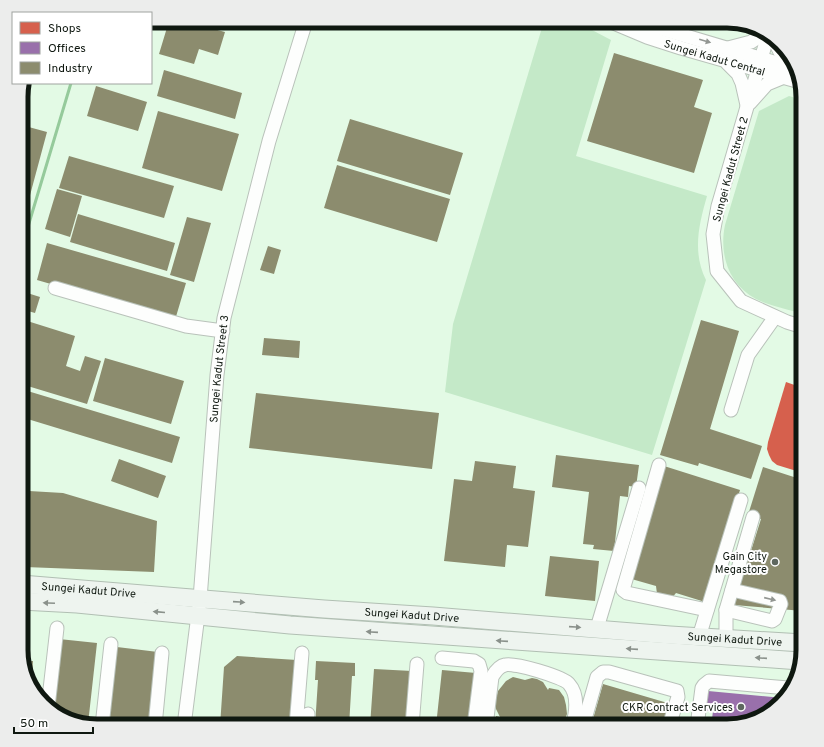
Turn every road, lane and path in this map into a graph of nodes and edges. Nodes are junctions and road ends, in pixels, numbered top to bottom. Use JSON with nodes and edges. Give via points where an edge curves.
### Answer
{"nodes":[{"id":1,"x":304,"y":28,"type":"edge"},
{"id":2,"x":626,"y":28,"type":"edge"},
{"id":3,"x":659,"y":28,"type":"edge"},
{"id":4,"x":759,"y":37,"type":"edge"},
{"id":5,"x":766,"y":41,"type":"edge"},
{"id":6,"x":728,"y":48,"type":"junction"},
{"id":7,"x":783,"y":58,"type":"edge"},
{"id":8,"x":725,"y":61,"type":"junction"},
{"id":9,"x":759,"y":64,"type":"junction"},
{"id":10,"x":790,"y":71,"type":"edge"},
{"id":11,"x":747,"y":107,"type":"junction"},
{"id":12,"x":55,"y":288,"type":"dead end"},
{"id":13,"x":775,"y":317,"type":"junction"},
{"id":14,"x":796,"y":325,"type":"edge"},
{"id":15,"x":223,"y":331,"type":"junction"},
{"id":16,"x":731,"y":410,"type":"dead end"},
{"id":17,"x":659,"y":465,"type":"dead end"},
{"id":18,"x":639,"y":488,"type":"dead end"},
{"id":19,"x":741,"y":500,"type":"dead end"},
{"id":20,"x":753,"y":517,"type":"dead end"},
{"id":21,"x":28,"y":585,"type":"edge"},
{"id":22,"x":732,"y":590,"type":"junction"},
{"id":23,"x":28,"y":601,"type":"edge"},
{"id":24,"x":199,"y":608,"type":"junction"},
{"id":25,"x":707,"y":610,"type":"junction"},
{"id":26,"x":726,"y":610,"type":"junction"},
{"id":27,"x":57,"y":628,"type":"dead end"},
{"id":28,"x":597,"y":628,"type":"junction"},
{"id":29,"x":699,"y":637,"type":"junction"},
{"id":30,"x":726,"y":638,"type":"junction"},
{"id":31,"x":796,"y":643,"type":"edge"},
{"id":32,"x":111,"y":644,"type":"dead end"},
{"id":33,"x":162,"y":653,"type":"dead end"},
{"id":34,"x":302,"y":653,"type":"dead end"},
{"id":35,"x":442,"y":658,"type":"dead end"},
{"id":36,"x":795,"y":661,"type":"edge"},
{"id":37,"x":417,"y":664,"type":"dead end"},
{"id":38,"x":784,"y":688,"type":"edge"},
{"id":39,"x":49,"y":700,"type":"edge"},
{"id":40,"x":103,"y":719,"type":"edge"},
{"id":41,"x":156,"y":719,"type":"edge"},
{"id":42,"x":185,"y":719,"type":"edge"},
{"id":43,"x":297,"y":719,"type":"edge"},
{"id":44,"x":413,"y":719,"type":"edge"},
{"id":45,"x":475,"y":719,"type":"edge"},
{"id":46,"x":487,"y":719,"type":"edge"},
{"id":47,"x":575,"y":719,"type":"edge"},
{"id":48,"x":585,"y":719,"type":"edge"},
{"id":49,"x":671,"y":719,"type":"edge"},
{"id":50,"x":698,"y":719,"type":"edge"}],
"edges":[{"from":1,"to":15,"type":"street","name":"Sungei Kadut Street 3","via":[[269,141]]},
{"from":2,"to":8,"type":"street","name":"Sungei Kadut Central"},
{"from":3,"to":6,"type":"street","name":"Sungei Kadut Central","one_way":true},
{"from":4,"to":6,"type":"street","via":[[751,42]]},
{"from":5,"to":9,"type":"street","name":"Sungei Kadut Street 2"},
{"from":6,"to":9,"type":"street","name":"Sungei Kadut Central"},
{"from":7,"to":10,"type":"street"},
{"from":8,"to":9,"type":"street","name":"Sungei Kadut Central"},
{"from":8,"to":11,"type":"street","via":[[738,74]]},
{"from":9,"to":10,"type":"street","name":"Sungei Kadut Central"},
{"from":9,"to":11,"type":"street","name":"Sungei Kadut Street 2"},
{"from":10,"to":11,"type":"street","via":[[767,84]]},
{"from":11,"to":13,"type":"street","name":"Sungei Kadut Street 2","via":[[718,206],[713,234],[717,271],[741,301]]},
{"from":12,"to":15,"type":"street","via":[[186,326]]},
{"from":13,"to":14,"type":"street","name":"Sungei Kadut Street 2"},
{"from":13,"to":16,"type":"street","via":[[748,355]]},
{"from":15,"to":24,"type":"street","name":"Sungei Kadut Street 3"},
{"from":17,"to":25,"type":"street","via":[[623,590]]},
{"from":18,"to":28,"type":"street"},
{"from":19,"to":25,"type":"street"},
{"from":20,"to":22,"type":"street"},
{"from":21,"to":24,"type":"main road","name":"Sungei Kadut Drive"},
{"from":22,"to":26,"type":"street"},
{"from":22,"to":26,"type":"street","one_way":true,"via":[[780,601],[781,604],[775,620]]},
{"from":24,"to":23,"type":"main road","name":"Sungei Kadut Drive","one_way":true},
{"from":24,"to":28,"type":"main road","name":"Sungei Kadut Drive","one_way":true},
{"from":36,"to":24,"type":"main road","name":"Sungei Kadut Drive","one_way":true,"via":[[290,625]]},
{"from":24,"to":42,"type":"street","name":"Sungei Kadut Street 3"},
{"from":25,"to":29,"type":"street"},
{"from":26,"to":30,"type":"street"},
{"from":27,"to":39,"type":"street"},
{"from":28,"to":29,"type":"main road","name":"Sungei Kadut Drive"},
{"from":29,"to":30,"type":"main road","name":"Sungei Kadut Drive"},
{"from":30,"to":31,"type":"main road","name":"Sungei Kadut Drive"},
{"from":32,"to":40,"type":"street"},
{"from":33,"to":41,"type":"street"},
{"from":34,"to":43,"type":"street"},
{"from":35,"to":45,"type":"street","via":[[474,661],[479,664]]},
{"from":37,"to":44,"type":"street"},
{"from":38,"to":50,"type":"street","via":[[706,682],[702,688]]},
{"from":46,"to":47,"type":"street","via":[[492,677],[503,665],[512,664],[569,683],[576,698]]},
{"from":48,"to":49,"type":"street","via":[[597,677],[603,672],[609,672],[677,691],[678,697]]}]}
